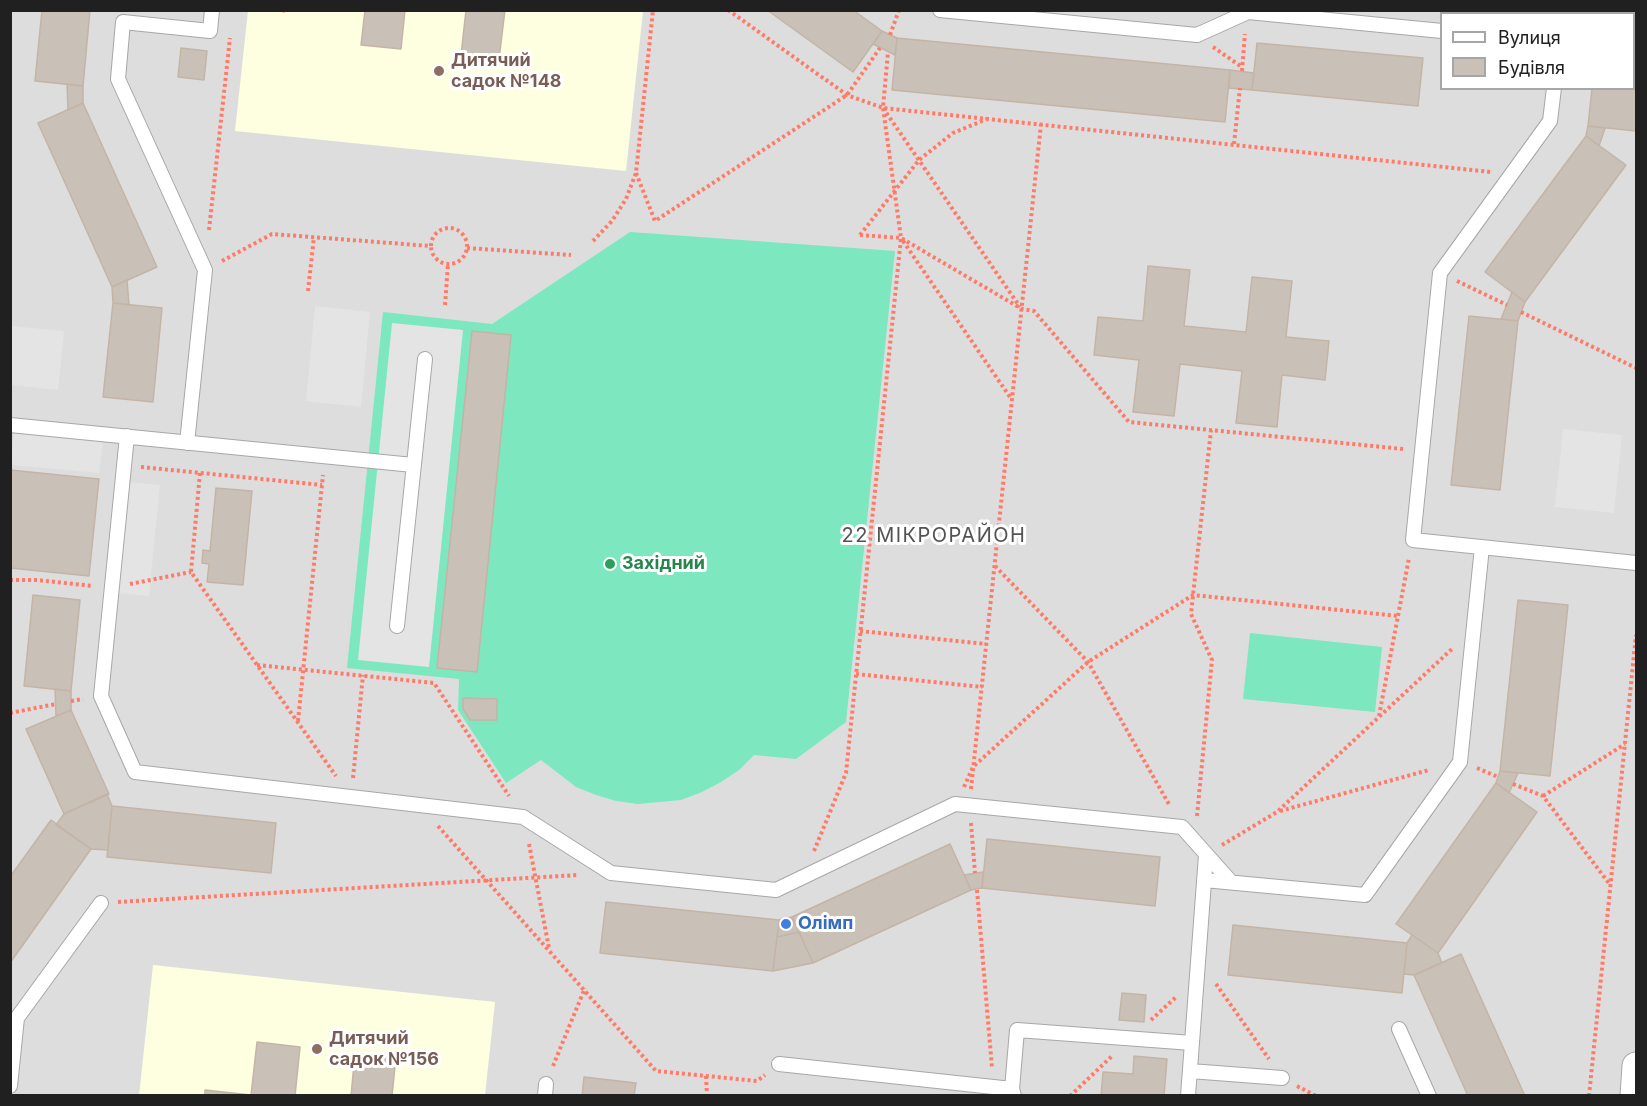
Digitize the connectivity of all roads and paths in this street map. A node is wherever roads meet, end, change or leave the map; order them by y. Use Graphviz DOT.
graph roads {
  1 [pos="212,10"];
  2 [pos="653,10"];
  3 [pos="728,10"];
  4 [pos="899,10"];
  5 [pos="940,10"];
  6 [pos="1248,12"];
  7 [pos="1440,31"];
  8 [pos="230,34"];
  9 [pos="890,35"];
  10 [pos="1197,35"];
  11 [pos="880,48"];
  12 [pos="888,52"];
  13 [pos="1240,88"];
  14 [pos="1554,90"];
  15 [pos="847,95"];
  16 [pos="883,108"];
  17 [pos="987,118"];
  18 [pos="1041,124"];
  19 [pos="1234,145"];
  20 [pos="919,160"];
  21 [pos="636,173"];
  22 [pos="1512,174"];
  23 [pos="894,192"];
  24 [pos="314,237"];
  25 [pos="901,238"];
  26 [pos="593,241"];
  27 [pos="430,246"];
  28 [pos="467,248"];
  29 [pos="571,255"];
  30 [pos="448,264"];
  31 [pos="205,270"];
  32 [pos="1440,273"];
  33 [pos="308,291"];
  34 [pos="445,305"];
  35 [pos="1507,305"];
  36 [pos="1022,309"];
  37 [pos="1521,312"];
  38 [pos="425,359"];
  39 [pos="1636,368"];
  40 [pos="1012,400"];
  41 [pos="10,425"];
  42 [pos="1211,430"];
  43 [pos="127,436"];
  44 [pos="188,442"];
  45 [pos="1422,451"];
  46 [pos="325,456"];
  47 [pos="124,465"];
  48 [pos="414,465"];
  49 [pos="200,472"];
  50 [pos="322,485"];
  51 [pos="1413,540"];
  52 [pos="1482,547"];
  53 [pos="1636,563"];
  54 [pos="995,566"];
  55 [pos="191,572"];
  56 [pos="10,579"];
  57 [pos="112,588"];
  58 [pos="1193,595"];
  59 [pos="1398,616"];
  60 [pos="397,626"];
  61 [pos="1474,628"];
  62 [pos="860,631"];
  63 [pos="1636,635"];
  64 [pos="986,644"];
  65 [pos="1088,662"];
  66 [pos="257,665"];
  67 [pos="304,669"];
  68 [pos="856,674"];
  69 [pos="363,675"];
  70 [pos="982,687"];
  71 [pos="56,704"];
  72 [pos="10,713"];
  73 [pos="1379,717"];
  74 [pos="298,723"];
  75 [pos="1625,744"];
  76 [pos="1460,762"];
  77 [pos="974,766"];
  78 [pos="1514,784"];
  79 [pos="1543,796"];
  80 [pos="351,797"];
  81 [pos="419,805"];
  82 [pos="969,806"];
  83 [pos="1277,812"];
  84 [pos="523,817"];
  85 [pos="1182,827"];
  86 [pos="1195,842"];
  87 [pos="1206,855"];
  88 [pos="611,873"];
  89 [pos="975,873"];
  90 [pos="804,877"];
  91 [pos="535,878"];
  92 [pos="1204,880"];
  93 [pos="488,881"];
  94 [pos="1231,882"];
  95 [pos="1611,886"];
  96 [pos="976,890"];
  97 [pos="101,903"];
  98 [pos="550,950"];
  99 [pos="1198,959"];
  100 [pos="585,988"];
  101 [pos="1399,1029"];
  102 [pos="1192,1043"];
  103 [pos="779,1064"];
  104 [pos="1636,1066"];
  105 [pos="1190,1071"];
  106 [pos="706,1076"];
  107 [pos="1282,1078"];
  108 [pos="756,1081"];
  109 [pos="10,1086"];
  110 [pos="993,1086"];
  111 [pos="545,1089"];
  112 [pos="1013,1092"];
  113 [pos="707,1095"];
  114 [pos="1188,1095"];
  115 [pos="1429,1095"];
  116 [pos="1589,1095"];
  117 [pos="1634,1095"];
  1 -- 31 [label="lane"];
  2 -- 21 [label="path"];
  3 -- 15 [label="path"];
  4 -- 9 [label="path"];
  5 -- 10 [label="lane"];
  6 -- 7 [label="lane"];
  6 -- 10 [label="lane"];
  6 -- 10 [label="path"];
  8 -- 31 [label="path"];
  11 -- 15 [label="path"];
  12 -- 16 [label="path"];
  13 -- 19 [label="path"];
  14 -- 22 [label="lane"];
  15 -- 16 [label="path"];
  15 -- 21 [label="path"];
  16 -- 17 [label="path"];
  16 -- 20 [label="path"];
  16 -- 23 [label="path"];
  17 -- 18 [label="path"];
  17 -- 20 [label="path"];
  18 -- 19 [label="path"];
  18 -- 36 [label="path"];
  19 -- 22 [label="path"];
  20 -- 23 [label="path"];
  20 -- 36 [label="path"];
  21 -- 26 [label="path"];
  22 -- 32 [label="lane"];
  23 -- 25 [label="path"];
  23 -- 25 [label="path"];
  24 -- 27 [label="path"];
  24 -- 31 [label="path"];
  24 -- 33 [label="path"];
  25 -- 36 [label="path"];
  25 -- 40 [label="path"];
  25 -- 62 [label="path"];
  27 -- 28 [label="path"];
  27 -- 30 [label="path"];
  28 -- 29 [label="path"];
  28 -- 30 [label="path"];
  30 -- 34 [label="path"];
  31 -- 44 [label="lane"];
  32 -- 35 [label="path"];
  32 -- 45 [label="lane"];
  36 -- 40 [label="path"];
  36 -- 42 [label="path"];
  37 -- 39 [label="path"];
  38 -- 48 [label="lane"];
  40 -- 54 [label="path"];
  41 -- 43 [label="lane"];
  42 -- 45 [label="path"];
  42 -- 58 [label="path"];
  43 -- 44 [label="lane"];
  43 -- 47 [label="lane"];
  44 -- 46 [label="lane"];
  45 -- 51 [label="lane"];
  46 -- 48 [label="lane"];
  46 -- 50 [label="path"];
  47 -- 49 [label="path"];
  47 -- 57 [label="lane"];
  48 -- 60 [label="lane"];
  49 -- 50 [label="path"];
  49 -- 55 [label="path"];
  50 -- 67 [label="path"];
  51 -- 52 [label="lane"];
  51 -- 59 [label="path"];
  52 -- 53 [label="lane"];
  52 -- 61 [label="lane"];
  54 -- 64 [label="path"];
  54 -- 65 [label="path"];
  55 -- 57 [label="path"];
  55 -- 66 [label="path"];
  56 -- 57 [label="path"];
  57 -- 80 [label="lane"];
  58 -- 59 [label="path"];
  58 -- 65 [label="path"];
  58 -- 86 [label="path"];
  59 -- 73 [label="path"];
  61 -- 73 [label="path"];
  61 -- 76 [label="lane"];
  62 -- 64 [label="path"];
  62 -- 68 [label="path"];
  63 -- 75 [label="path"];
  64 -- 70 [label="path"];
  65 -- 77 [label="path"];
  65 -- 85 [label="path"];
  66 -- 67 [label="path"];
  66 -- 74 [label="path"];
  67 -- 69 [label="path"];
  67 -- 74 [label="path"];
  68 -- 70 [label="path"];
  68 -- 90 [label="path"];
  69 -- 80 [label="path"];
  69 -- 84 [label="path"];
  70 -- 77 [label="path"];
  71 -- 72 [label="path"];
  73 -- 83 [label="path"];
  74 -- 80 [label="path"];
  75 -- 79 [label="path"];
  75 -- 95 [label="path"];
  76 -- 83 [label="path"];
  76 -- 94 [label="lane"];
  77 -- 82 [label="path"];
  78 -- 79 [label="path"];
  79 -- 95 [label="path"];
  80 -- 81 [label="lane"];
  81 -- 84 [label="lane"];
  81 -- 93 [label="path"];
  82 -- 85 [label="lane"];
  82 -- 89 [label="path"];
  82 -- 90 [label="lane"];
  83 -- 87 [label="path"];
  84 -- 88 [label="lane"];
  84 -- 91 [label="path"];
  85 -- 86 [label="lane"];
  86 -- 87 [label="lane"];
  87 -- 92 [label="lane"];
  87 -- 94 [label="lane"];
  88 -- 90 [label="lane"];
  88 -- 91 [label="path"];
  91 -- 93 [label="path"];
  91 -- 98 [label="path"];
  92 -- 94 [label="lane"];
  92 -- 99 [label="lane"];
  93 -- 97 [label="path"];
  93 -- 98 [label="path"];
  95 -- 116 [label="path"];
  96 -- 110 [label="path"];
  97 -- 109 [label="lane"];
  98 -- 100 [label="path"];
  99 -- 102 [label="lane"];
  99 -- 107 [label="path"];
  100 -- 106 [label="path"];
  100 -- 111 [label="path"];
  101 -- 115 [label="lane"];
  102 -- 105 [label="lane"];
  102 -- 112 [label="lane"];
  103 -- 110 [label="lane"];
  104 -- 117 [label="street"];
  105 -- 107 [label="lane"];
  105 -- 114 [label="lane"];
  106 -- 108 [label="path"];
  106 -- 113 [label="path"];
  110 -- 112 [label="lane"];
}
